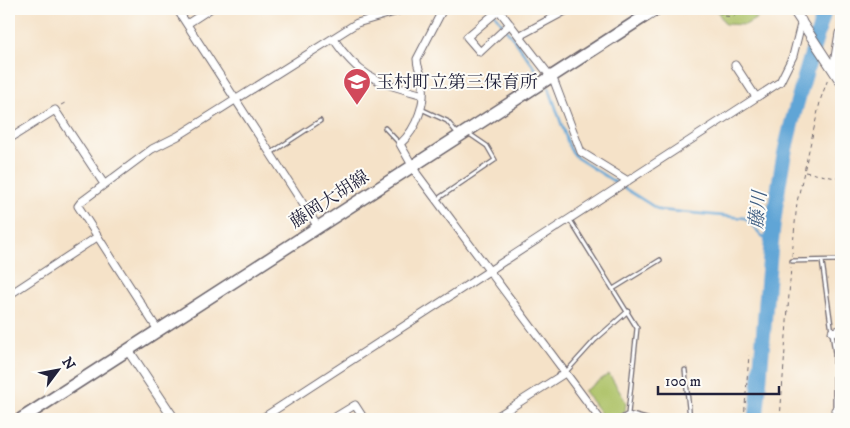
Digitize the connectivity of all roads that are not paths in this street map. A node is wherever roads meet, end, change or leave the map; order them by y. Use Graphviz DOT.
graph roads {
  1 [pos="177,9"];
  2 [pos="210,9"];
  3 [pos="406,9"];
  4 [pos="443,9"];
  5 [pos="569,9"];
  6 [pos="656,9"];
  7 [pos="793,9"];
  8 [pos="496,11"];
  9 [pos="803,23"];
  10 [pos="187,24"];
  11 [pos="507,27"];
  12 [pos="841,32"];
  13 [pos="519,36"];
  14 [pos="333,38"];
  15 [pos="735,64"];
  16 [pos="831,67"];
  17 [pos="550,76"];
  18 [pos="841,82"];
  19 [pos="423,95"];
  20 [pos="756,97"];
  21 [pos="235,100"];
  22 [pos="420,108"];
  23 [pos="320,121"];
  24 [pos="385,128"];
  25 [pos="463,133"];
  26 [pos="9,139"];
  27 [pos="400,144"];
  28 [pos="271,153"];
  29 [pos="412,166"];
  30 [pos="104,184"];
  31 [pos="624,184"];
  32 [pos="436,200"];
  33 [pos="569,220"];
  34 [pos="318,227"];
  35 [pos="97,237"];
  36 [pos="660,260"];
  37 [pos="841,260"];
  38 [pos="792,261"];
  39 [pos="822,261"];
  40 [pos="490,270"];
  41 [pos="614,289"];
  42 [pos="9,295"];
  43 [pos="628,311"];
  44 [pos="158,330"];
  45 [pos="841,330"];
  46 [pos="832,332"];
  47 [pos="128,350"];
  48 [pos="685,370"];
  49 [pos="565,373"];
  50 [pos="835,410"];
  51 [pos="628,414"];
  52 [pos="271,417"];
  53 [pos="21,419"];
  54 [pos="174,419"];
  55 [pos="261,419"];
  56 [pos="332,419"];
  57 [pos="364,419"];
  58 [pos="493,419"];
  59 [pos="600,419"];
  60 [pos="620,419"];
  61 [pos="647,419"];
  62 [pos="690,419"];
  63 [pos="830,419"];
  64 [pos="840,419"];
  1 -- 10 [label="street"];
  2 -- 10 [label="street"];
  3 -- 14 [label="street"];
  4 -- 19 [label="street"];
  5 -- 13 [label="street"];
  6 -- 17 [label="main road, 藤岡大胡線"];
  7 -- 9 [label="street"];
  8 -- 11 [label="street"];
  8 -- 11 [label="street"];
  9 -- 16 [label="street"];
  9 -- 20 [label="street"];
  10 -- 21 [label="street"];
  11 -- 13 [label="street"];
  12 -- 16 [label="street"];
  13 -- 17 [label="street"];
  14 -- 19 [label="street"];
  14 -- 21 [label="street"];
  15 -- 20 [label="street"];
  16 -- 18 [label="street"];
  17 -- 25 [label="main road, 藤岡大胡線"];
  17 -- 31 [label="street"];
  19 -- 22 [label="street"];
  20 -- 31 [label="street"];
  21 -- 28 [label="street"];
  21 -- 30 [label="street"];
  22 -- 25 [label="lane"];
  22 -- 27 [label="street"];
  23 -- 28 [label="lane"];
  24 -- 27 [label="lane"];
  25 -- 29 [label="main road, 藤岡大胡線"];
  25 -- 32 [label="lane"];
  26 -- 30 [label="street"];
  27 -- 29 [label="street"];
  28 -- 34 [label="street"];
  29 -- 32 [label="street"];
  29 -- 34 [label="main road, 藤岡大胡線"];
  30 -- 35 [label="street"];
  31 -- 33 [label="street"];
  32 -- 40 [label="street"];
  33 -- 40 [label="street"];
  33 -- 41 [label="lane"];
  34 -- 44 [label="main road, 藤岡大胡線"];
  35 -- 42 [label="street"];
  35 -- 44 [label="street"];
  36 -- 41 [label="lane"];
  37 -- 39 [label="lane"];
  38 -- 39 [label="lane"];
  39 -- 46 [label="lane"];
  40 -- 49 [label="street"];
  40 -- 52 [label="street"];
  41 -- 43 [label="lane"];
  43 -- 49 [label="lane"];
  43 -- 51 [label="lane"];
  44 -- 47 [label="main road, 藤岡大胡線"];
  45 -- 46 [label="street"];
  46 -- 50 [label="lane"];
  47 -- 53 [label="main road, 藤岡大胡線"];
  47 -- 54 [label="street"];
  48 -- 62 [label="lane"];
  49 -- 58 [label="street"];
  49 -- 59 [label="street"];
  50 -- 63 [label="street"];
  50 -- 64 [label="street"];
  51 -- 60 [label="lane"];
  51 -- 61 [label="lane"];
  52 -- 55 [label="street"];
  56 -- 57 [label="street"];
}
